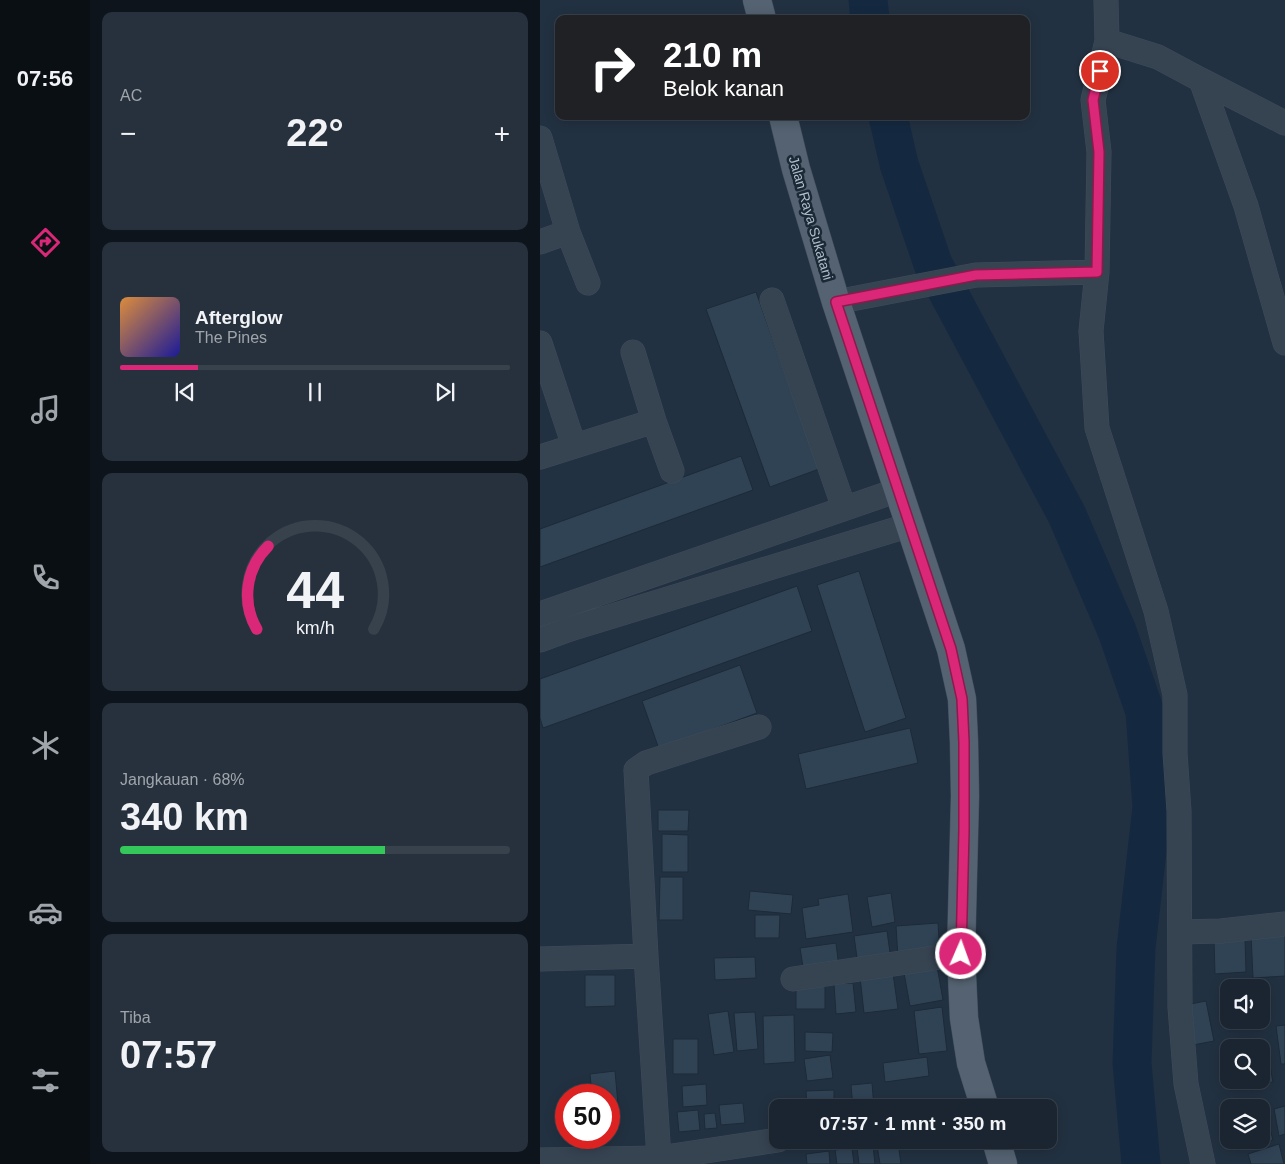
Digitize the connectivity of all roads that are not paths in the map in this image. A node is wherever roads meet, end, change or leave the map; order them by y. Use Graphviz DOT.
graph roads {
  1 [pos="758,0"];
  2 [pos="1106,0"];
  3 [pos="761,15"];
  4 [pos="1108,41"];
  5 [pos="1201,80"];
  6 [pos="785,120"];
  7 [pos="1285,123"];
  8 [pos="540,138"];
  9 [pos="568,232"];
  10 [pos="540,242"];
  11 [pos="1097,272"];
  12 [pos="588,284"];
  13 [pos="772,300"];
  14 [pos="836,302"];
  15 [pos="540,343"];
  16 [pos="1285,343"];
  17 [pos="633,352"];
  18 [pos="654,422"];
  19 [pos="574,446"];
  20 [pos="540,457"];
  21 [pos="672,471"];
  22 [pos="898,490"];
  23 [pos="844,508"];
  24 [pos="910,525"];
  25 [pos="540,614"];
  26 [pos="540,640"];
  27 [pos="759,727"];
  28 [pos="1285,924"];
  29 [pos="1180,932"];
  30 [pos="961,954"];
  31 [pos="646,956"];
  32 [pos="540,959"];
  33 [pos="794,979"];
  34 [pos="982,1099"];
  35 [pos="769,1141"];
  36 [pos="999,1149"];
  37 [pos="659,1158"];
  38 [pos="540,1160"];
  39 [pos="1003,1164"];
  40 [pos="1203,1164"];
  1 -- 3 [label="main road"];
  2 -- 4 [label="street"];
  4 -- 5 [label="street"];
  4 -- 11 [label="street"];
  5 -- 7 [label="street"];
  5 -- 16 [label="street"];
  6 -- 14 [label="main road, Jalan Raya Sukatani"];
  8 -- 9 [label="street"];
  9 -- 10 [label="street"];
  9 -- 12 [label="street"];
  11 -- 14 [label="street"];
  11 -- 29 [label="street"];
  13 -- 23 [label="street"];
  14 -- 22 [label="main road, Jalan Raya Sukatani"];
  15 -- 19 [label="street"];
  17 -- 18 [label="street"];
  18 -- 19 [label="street"];
  18 -- 21 [label="street"];
  19 -- 20 [label="street"];
  22 -- 23 [label="street"];
  22 -- 24 [label="main road, Jalan Raya Sukatani"];
  23 -- 25 [label="street"];
  24 -- 26 [label="street"];
  24 -- 30 [label="main road, Jalan Raya Sukatani"];
  27 -- 31 [label="street"];
  28 -- 29 [label="street"];
  29 -- 40 [label="street"];
  30 -- 33 [label="street"];
  30 -- 34 [label="main road, Jalan Raya Sukatani"];
  31 -- 32 [label="street"];
  31 -- 37 [label="street"];
  35 -- 37 [label="street"];
  36 -- 39 [label="main road"];
  37 -- 38 [label="street"];
}
